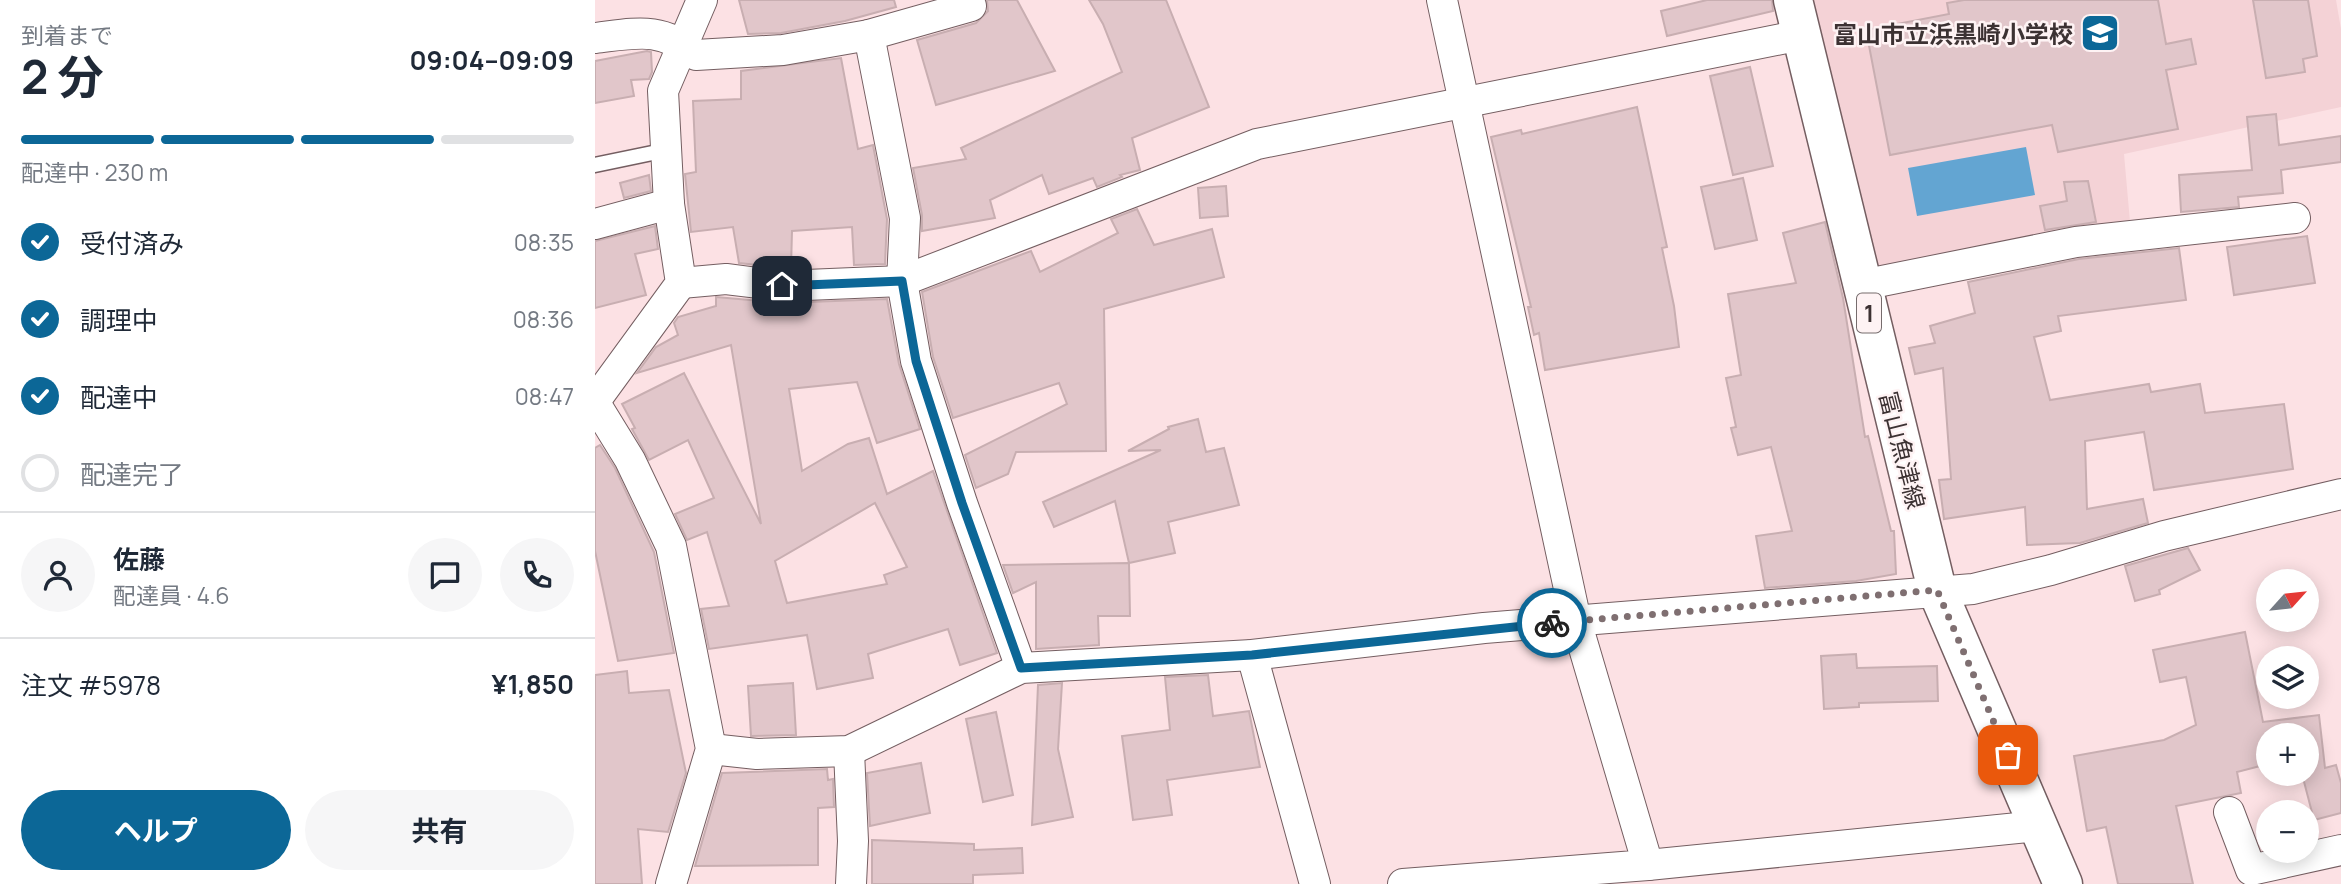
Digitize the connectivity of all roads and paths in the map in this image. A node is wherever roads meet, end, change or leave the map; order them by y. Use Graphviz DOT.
graph roads {
  1 [pos="702,0"];
  2 [pos="1442,0"];
  3 [pos="971,6"];
  4 [pos="1797,18"];
  5 [pos="869,35"];
  6 [pos="595,38"];
  7 [pos="681,43"];
  8 [pos="1463,105"];
  9 [pos="667,150"];
  10 [pos="595,165"];
  11 [pos="670,204"];
  12 [pos="2295,218"];
  13 [pos="595,224"];
  14 [pos="902,281"];
  15 [pos="681,283"];
  16 [pos="1863,285"];
  17 [pos="595,402"];
  18 [pos="2341,494"];
  19 [pos="1937,590"];
  20 [pos="1576,621"];
  21 [pos="1252,655"];
  22 [pos="1021,668"];
  23 [pos="711,748"];
  24 [pos="849,751"];
  25 [pos="2229,812"];
  26 [pos="2038,826"];
  27 [pos="2341,850"];
  28 [pos="1649,865"];
  29 [pos="2247,877"];
  30 [pos="671,884"];
  31 [pos="851,884"];
  32 [pos="1315,884"];
  33 [pos="1403,884"];
  34 [pos="2063,884"];
  1 -- 7 [label="street"];
  2 -- 8 [label="street"];
  3 -- 5 [label="street"];
  4 -- 8 [label="street"];
  4 -- 16 [label="main road, 富山魚津線 / 1"];
  5 -- 7 [label="street"];
  5 -- 14 [label="street"];
  6 -- 7 [label="street"];
  7 -- 9 [label="street"];
  8 -- 14 [label="street"];
  8 -- 20 [label="street"];
  9 -- 10 [label="lane"];
  9 -- 11 [label="street"];
  11 -- 13 [label="street"];
  11 -- 15 [label="street"];
  12 -- 16 [label="street"];
  14 -- 15 [label="street"];
  14 -- 22 [label="street"];
  15 -- 17 [label="street"];
  16 -- 19 [label="main road, 富山魚津線 / 1"];
  17 -- 23 [label="street"];
  18 -- 19 [label="street"];
  19 -- 20 [label="street"];
  19 -- 26 [label="main road, 富山魚津線 / 1"];
  20 -- 21 [label="street"];
  20 -- 28 [label="street"];
  21 -- 22 [label="street"];
  21 -- 32 [label="street"];
  22 -- 24 [label="street"];
  23 -- 24 [label="street"];
  23 -- 30 [label="street"];
  24 -- 31 [label="street"];
  25 -- 29 [label="street"];
  26 -- 28 [label="street"];
  26 -- 34 [label="main road, 富山魚津線 / 1"];
  27 -- 29 [label="street"];
  28 -- 33 [label="street"];
}
